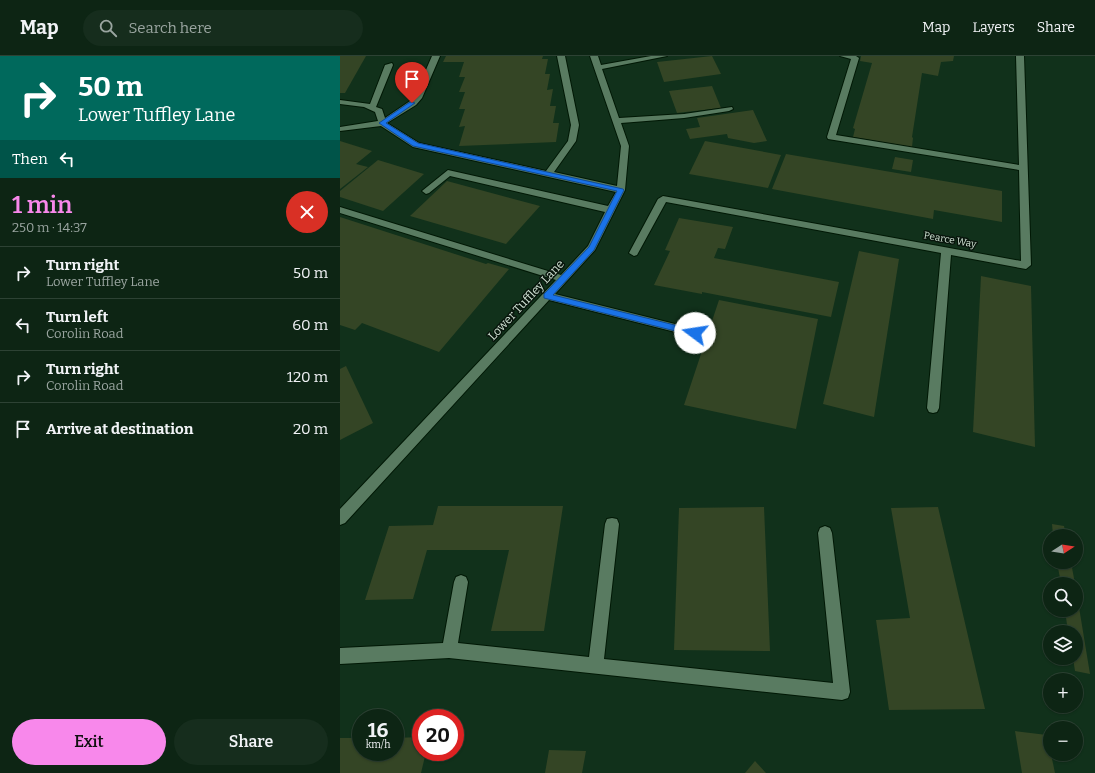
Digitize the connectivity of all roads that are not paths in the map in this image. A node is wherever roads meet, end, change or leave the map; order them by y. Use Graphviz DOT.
graph roads {
  1 [pos="436,56"];
  2 [pos="561,56"];
  3 [pos="594,56"];
  4 [pos="663,56"];
  5 [pos="844,56"];
  6 [pos="1020,56"];
  7 [pos="389,65"];
  8 [pos="598,68"];
  9 [pos="340,102"];
  10 [pos="372,108"];
  11 [pos="729,109"];
  12 [pos="616,121"];
  13 [pos="382,123"];
  14 [pos="343,128"];
  15 [pos="1024,168"];
  16 [pos="548,174"];
  17 [pos="621,190"];
  18 [pos="426,191"];
  19 [pos="340,210"];
  20 [pos="611,210"];
  21 [pos="946,250"];
  22 [pos="634,253"];
  23 [pos="563,279"];
  24 [pos="547,296"];
  25 [pos="695,333"];
  26 [pos="933,408"];
  27 [pos="341,517"];
  28 [pos="612,524"];
  29 [pos="825,533"];
  30 [pos="461,582"];
  31 [pos="449,650"];
  32 [pos="340,656"];
  33 [pos="596,665"];
  1 -- 13 [label="street"];
  2 -- 16 [label="street"];
  3 -- 8 [label="street, Lower Tuffley Lane"];
  4 -- 8 [label="street"];
  5 -- 15 [label="street"];
  6 -- 15 [label="street, Pearce Way"];
  7 -- 10 [label="street"];
  8 -- 12 [label="street, Lower Tuffley Lane"];
  9 -- 10 [label="street"];
  10 -- 13 [label="street"];
  11 -- 12 [label="street"];
  12 -- 17 [label="street, Lower Tuffley Lane"];
  13 -- 14 [label="street"];
  13 -- 16 [label="street"];
  15 -- 21 [label="street, Pearce Way"];
  16 -- 17 [label="street"];
  17 -- 20 [label="street, Lower Tuffley Lane"];
  18 -- 20 [label="street"];
  19 -- 23 [label="street"];
  20 -- 23 [label="street, Lower Tuffley Lane"];
  21 -- 22 [label="street, Pearce Way"];
  21 -- 26 [label="street"];
  23 -- 24 [label="street, Lower Tuffley Lane"];
  24 -- 25 [label="street"];
  24 -- 27 [label="street, Lower Tuffley Lane"];
  28 -- 33 [label="street"];
  29 -- 33 [label="street"];
  30 -- 31 [label="street"];
  31 -- 32 [label="street"];
  31 -- 33 [label="street"];
}
